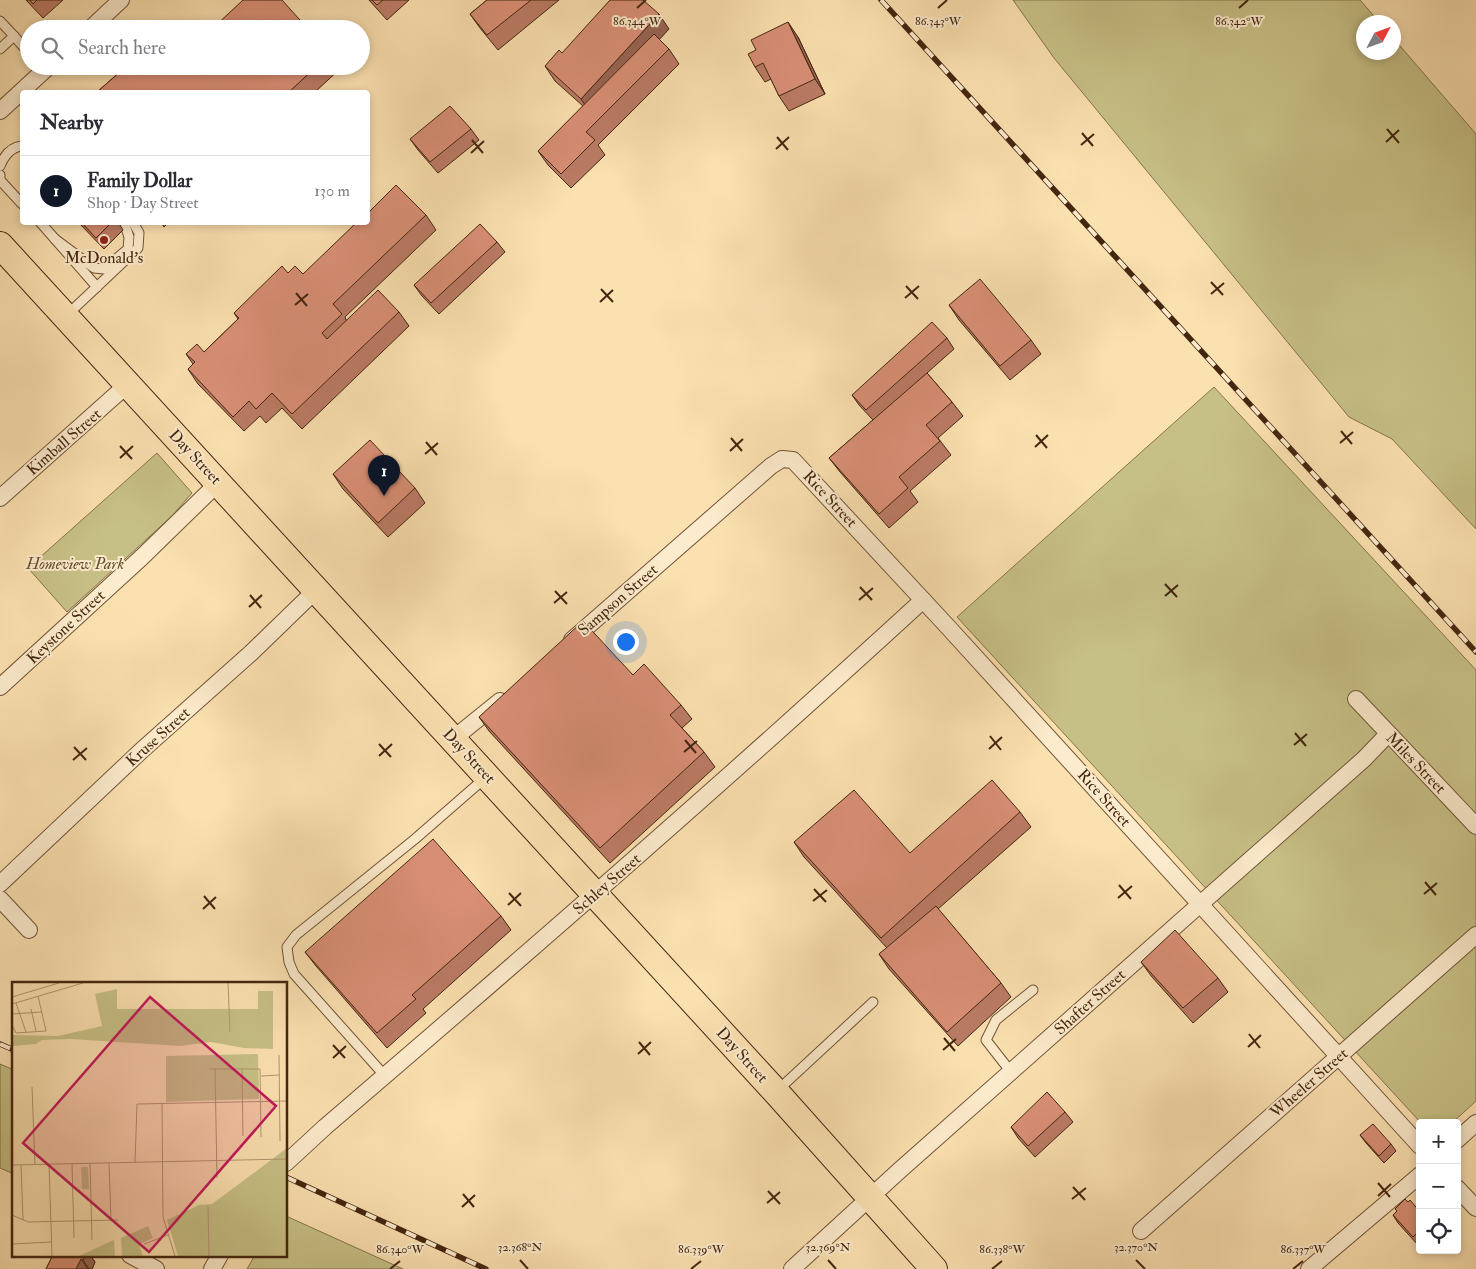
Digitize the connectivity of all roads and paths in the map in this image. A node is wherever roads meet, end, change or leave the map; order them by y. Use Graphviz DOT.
graph roads {
  1 [pos="115,2"];
  2 [pos="98,20"];
  3 [pos="0,21"];
  4 [pos="14,36"];
  5 [pos="20,42"];
  6 [pos="0,49"];
  7 [pos="38,75"];
  8 [pos="22,90"];
  9 [pos="20,92"];
  10 [pos="0,111"];
  11 [pos="20,146"];
  12 [pos="2,154"];
  13 [pos="0,166"];
  14 [pos="0,176"];
  15 [pos="0,180"];
  16 [pos="20,202"];
  17 [pos="43,225"];
  18 [pos="125,225"];
  19 [pos="135,225"];
  20 [pos="55,239"];
  21 [pos="3,254"];
  22 [pos="96,287"];
  23 [pos="65,316"];
  24 [pos="128,384"];
  25 [pos="782,459"];
  26 [pos="218,483"];
  27 [pos="0,498"];
  28 [pos="316,590"];
  29 [pos="923,600"];
  30 [pos="560,650"];
  31 [pos="0,687"];
  32 [pos="509,693"];
  33 [pos="1356,699"];
  34 [pos="1388,734"];
  35 [pos="453,739"];
  36 [pos="487,776"];
  37 [pos="1476,826"];
  38 [pos="0,884"];
  39 [pos="596,895"];
  40 [pos="0,899"];
  41 [pos="1200,904"];
  42 [pos="29,930"];
  43 [pos="1476,935"];
  44 [pos="1032,990"];
  45 [pos="873,1002"];
  46 [pos="1339,1057"];
  47 [pos="1011,1072"];
  48 [pos="384,1076"];
  49 [pos="776,1092"];
  50 [pos="1476,1123"];
  51 [pos="1461,1136"];
  52 [pos="1416,1142"];
  53 [pos="288,1161"];
  54 [pos="1416,1178"];
  55 [pos="1461,1192"];
  56 [pos="872,1198"];
  57 [pos="1476,1208"];
  58 [pos="1141,1230"];
  59 [pos="132,1256"];
  60 [pos="219,1256"];
  61 [pos="156,1269"];
  62 [pos="212,1269"];
  63 [pos="792,1269"];
  64 [pos="934,1269"];
  65 [pos="1309,1269"];
  1 -- 2 [label="street"];
  3 -- 4 [label="lane"];
  4 -- 5 [label="lane"];
  4 -- 6 [label="lane"];
  7 -- 8 [label="street"];
  9 -- 10 [label="street"];
  11 -- 12 [label="lane"];
  12 -- 13 [label="lane"];
  14 -- 15 [label="lane"];
  15 -- 16 [label="lane"];
  17 -- 20 [label="lane"];
  18 -- 20 [label="lane"];
  19 -- 22 [label="lane"];
  20 -- 22 [label="lane"];
  21 -- 23 [label="main road, Day Street"];
  22 -- 23 [label="lane"];
  23 -- 24 [label="main road, Day Street"];
  24 -- 26 [label="main road, Day Street"];
  24 -- 27 [label="street, Kimball Street"];
  25 -- 29 [label="street, Rice Street"];
  25 -- 30 [label="street, Sampson Street"];
  26 -- 28 [label="main road, Day Street"];
  26 -- 31 [label="street, Keystone Street"];
  28 -- 35 [label="main road, Day Street"];
  28 -- 38 [label="street, Kruse Street"];
  29 -- 39 [label="street, Schley Street"];
  29 -- 41 [label="street, Rice Street"];
  32 -- 35 [label="street"];
  33 -- 34 [label="street, Miles Street"];
  34 -- 37 [label="street, Miles Street"];
  34 -- 41 [label="street, Shafter Street"];
  35 -- 36 [label="main road, Day Street"];
  36 -- 39 [label="main road, Day Street"];
  36 -- 48 [label="lane"];
  39 -- 48 [label="street, Schley Street"];
  39 -- 49 [label="main road, Day Street"];
  40 -- 42 [label="street"];
  41 -- 46 [label="street, Rice Street"];
  41 -- 47 [label="street, Shafter Street"];
  43 -- 46 [label="street, Wheeler Street"];
  44 -- 47 [label="lane"];
  45 -- 49 [label="lane"];
  46 -- 52 [label="street, Rice Street"];
  46 -- 58 [label="street, Wheeler Street"];
  47 -- 56 [label="street, Shafter Street"];
  48 -- 53 [label="street, Schley Street"];
  49 -- 56 [label="main road, Day Street"];
  50 -- 51 [label="street"];
  54 -- 65 [label="street"];
  55 -- 57 [label="street"];
  56 -- 63 [label="street, Shafter Street"];
  56 -- 64 [label="main road, Day Street"];
  59 -- 61 [label="street"];
  60 -- 62 [label="street"];
}
